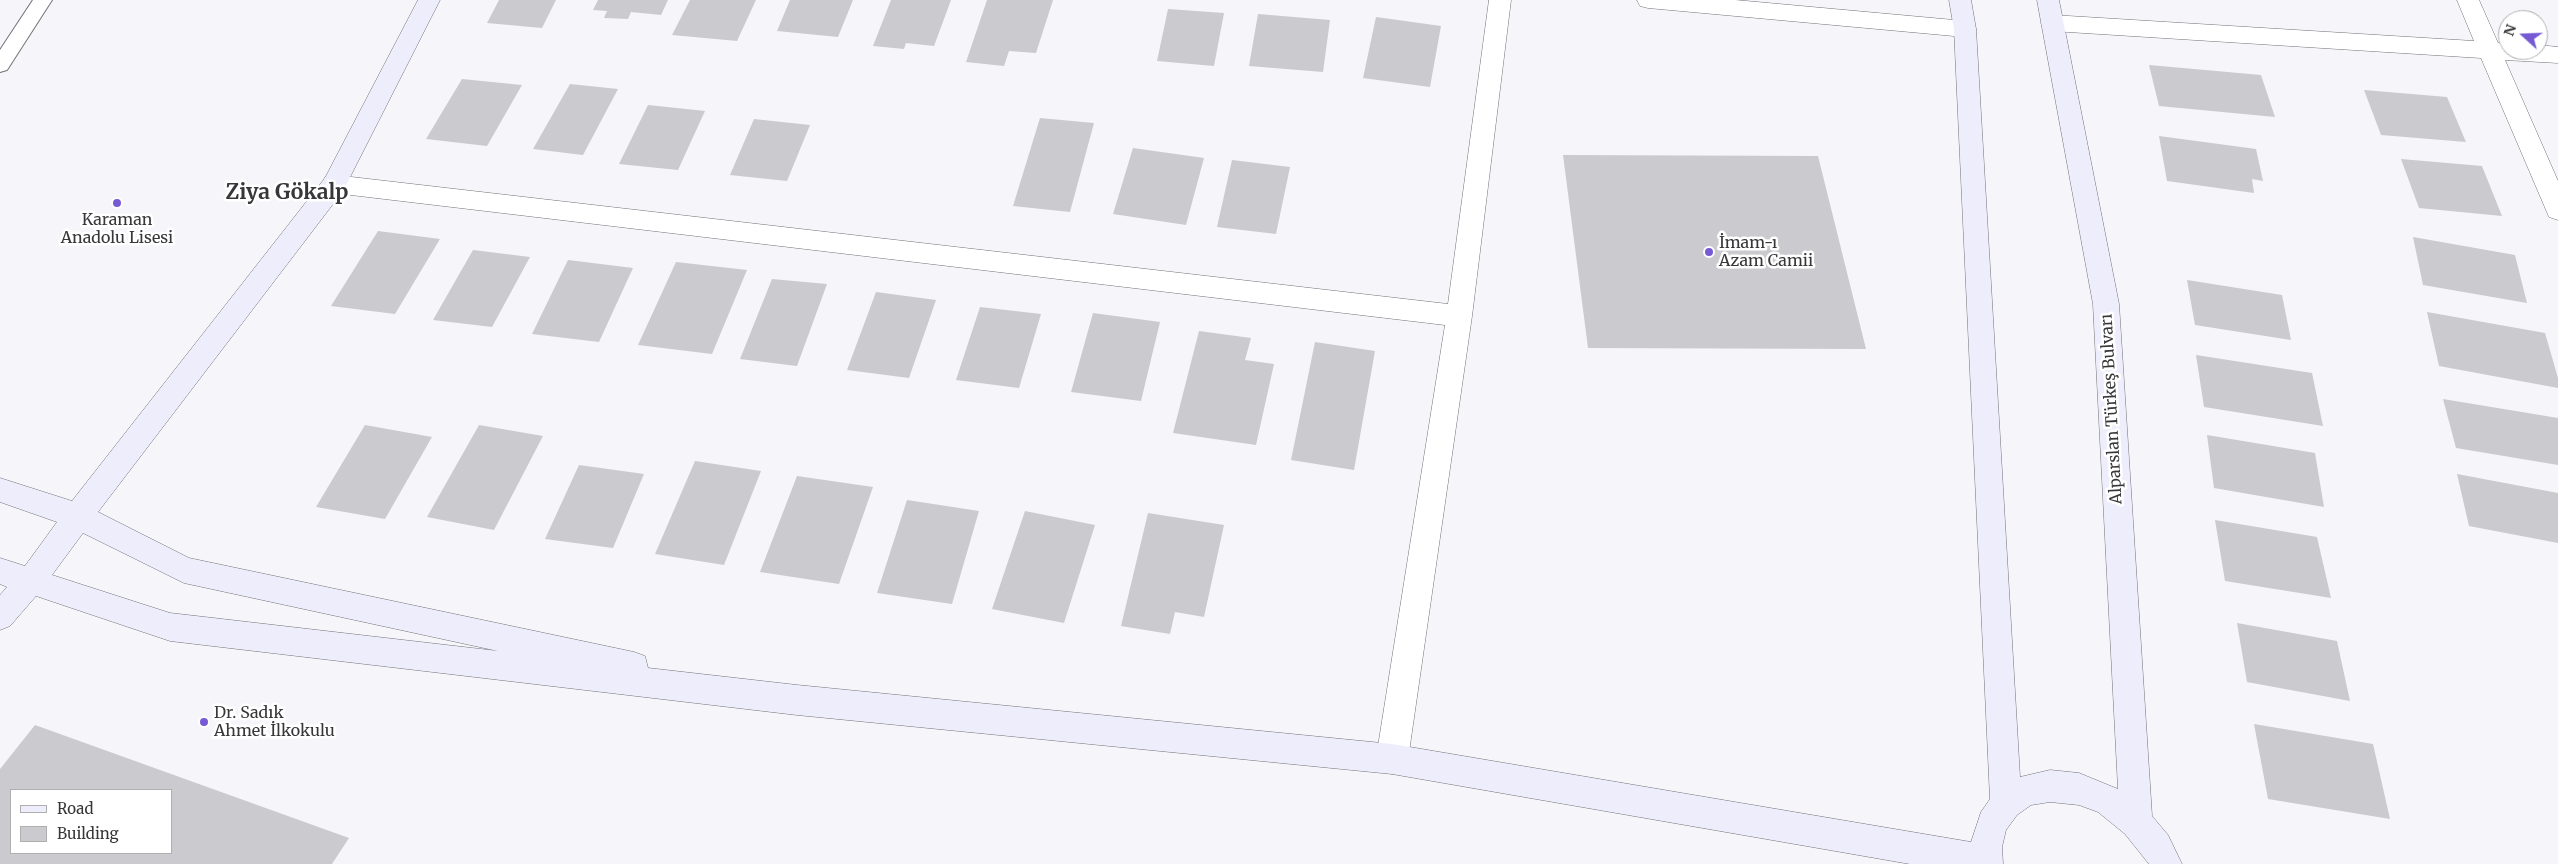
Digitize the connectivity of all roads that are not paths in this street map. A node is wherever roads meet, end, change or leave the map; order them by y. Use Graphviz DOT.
graph roads {
  1 [pos="43,0"];
  2 [pos="429,0"];
  3 [pos="1500,0"];
  4 [pos="1648,0"];
  5 [pos="1960,0"];
  6 [pos="2468,0"];
  7 [pos="2050,12"];
  8 [pos="1965,30"];
  9 [pos="2490,50"];
  10 [pos="2558,55"];
  11 [pos="0,65"];
  12 [pos="334,184"];
  13 [pos="2558,210"];
  14 [pos="1459,316"];
  15 [pos="0,490"];
  16 [pos="78,516"];
  17 [pos="0,571"];
  18 [pos="31,582"];
  19 [pos="0,616"];
  20 [pos="797,700"];
  21 [pos="1392,759"];
  22 [pos="2006,804"];
  23 [pos="2136,823"];
  24 [pos="1987,862"];
  25 [pos="2166,864"];
  1 -- 11 [label="lane"];
  2 -- 12 [label="street"];
  3 -- 14 [label="street"];
  4 -- 8 [label="street"];
  5 -- 8 [label="street"];
  6 -- 9 [label="street"];
  7 -- 9 [label="street"];
  7 -- 23 [label="street, Alparslan Türkeş Bulvarı"];
  8 -- 22 [label="street"];
  9 -- 10 [label="street"];
  9 -- 13 [label="street"];
  12 -- 14 [label="street"];
  12 -- 16 [label="street"];
  14 -- 21 [label="street"];
  15 -- 16 [label="street"];
  16 -- 18 [label="street"];
  16 -- 20 [label="street"];
  17 -- 18 [label="street"];
  18 -- 19 [label="street"];
  18 -- 20 [label="street"];
  20 -- 21 [label="street"];
  21 -- 24 [label="street"];
  22 -- 23 [label="street"];
  22 -- 24 [label="street"];
  23 -- 25 [label="street"];
}
